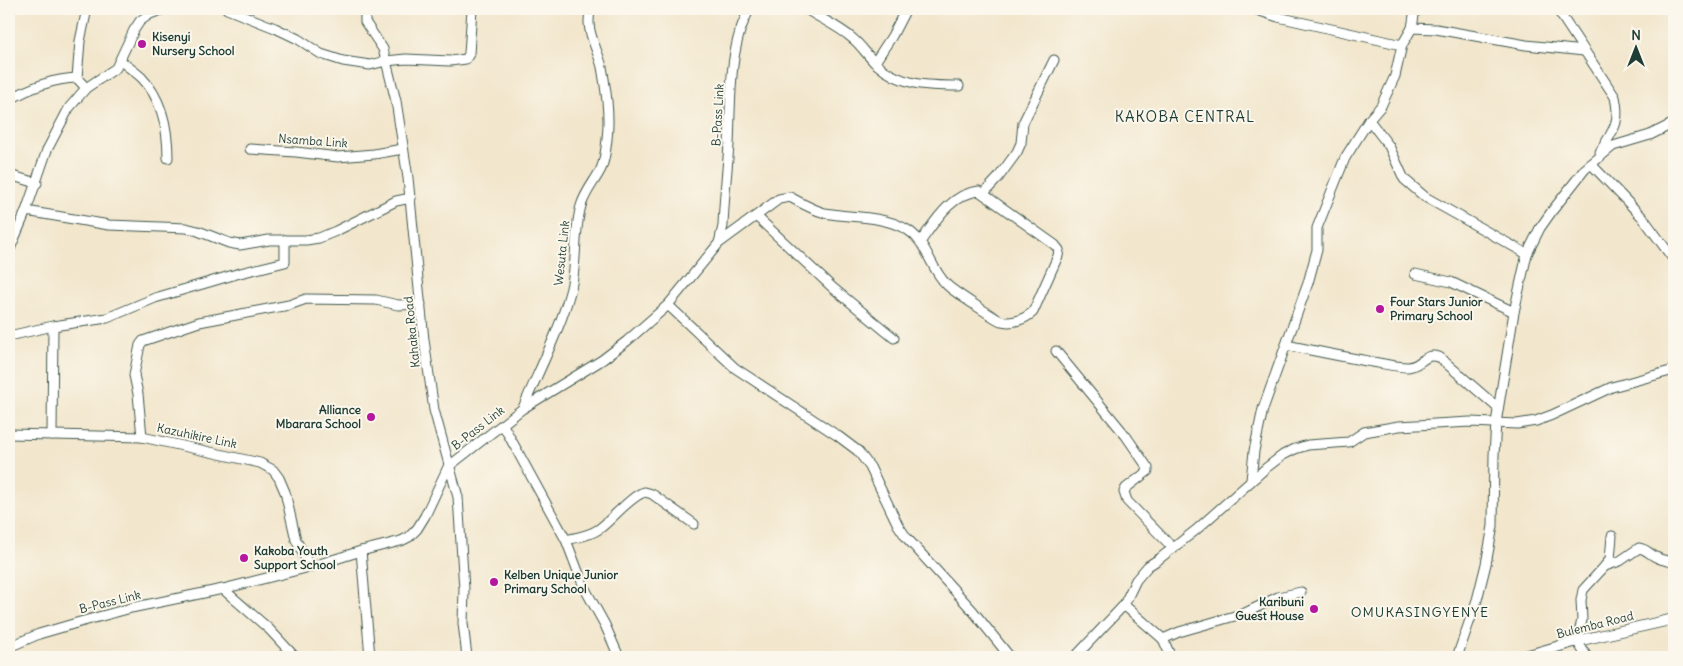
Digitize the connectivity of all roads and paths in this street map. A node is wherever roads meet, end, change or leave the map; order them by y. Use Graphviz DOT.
graph roads {
  1 [pos="87,9"];
  2 [pos="164,9"];
  3 [pos="226,9"];
  4 [pos="365,9"];
  5 [pos="472,9"];
  6 [pos="591,9"];
  7 [pos="750,9"];
  8 [pos="806,9"];
  9 [pos="906,9"];
  10 [pos="1254,9"];
  11 [pos="1415,9"];
  12 [pos="1557,9"];
  13 [pos="1412,28"];
  14 [pos="1402,45"];
  15 [pos="1584,51"];
  16 [pos="1054,60"];
  17 [pos="121,61"];
  18 [pos="386,61"];
  19 [pos="875,62"];
  20 [pos="77,78"];
  21 [pos="959,86"];
  22 [pos="86,88"];
  23 [pos="9,100"];
  24 [pos="1369,120"];
  25 [pos="1674,123"];
  26 [pos="403,149"];
  27 [pos="250,150"];
  28 [pos="168,158"];
  29 [pos="1594,161"];
  30 [pos="9,175"];
  31 [pos="37,183"];
  32 [pos="984,194"];
  33 [pos="411,198"];
  34 [pos="26,211"];
  35 [pos="756,216"];
  36 [pos="286,240"];
  37 [pos="921,241"];
  38 [pos="719,243"];
  39 [pos="9,251"];
  40 [pos="1527,254"];
  41 [pos="1674,260"];
  42 [pos="1415,274"];
  43 [pos="421,304"];
  44 [pos="668,305"];
  45 [pos="1514,312"];
  46 [pos="54,326"];
  47 [pos="9,336"];
  48 [pos="894,338"];
  49 [pos="1286,345"];
  50 [pos="1056,351"];
  51 [pos="1674,370"];
  52 [pos="1498,408"];
  53 [pos="522,409"];
  54 [pos="1496,423"];
  55 [pos="503,425"];
  56 [pos="9,434"];
  57 [pos="52,434"];
  58 [pos="142,437"];
  59 [pos="448,467"];
  60 [pos="1251,480"];
  61 [pos="694,524"];
  62 [pos="1612,536"];
  63 [pos="566,540"];
  64 [pos="1173,548"];
  65 [pos="361,551"];
  66 [pos="1674,563"];
  67 [pos="1605,566"];
  68 [pos="310,567"];
  69 [pos="223,589"];
  70 [pos="1302,592"];
  71 [pos="1124,605"];
  72 [pos="1674,619"];
  73 [pos="1163,639"];
  74 [pos="1577,641"];
  75 [pos="9,647"];
  76 [pos="296,657"];
  77 [pos="370,657"];
  78 [pos="467,657"];
  79 [pos="619,657"];
  80 [pos="1010,657"];
  81 [pos="1076,657"];
  82 [pos="1172,657"];
  83 [pos="1456,657"];
  84 [pos="1522,657"];
  85 [pos="1587,657"];
  1 -- 20 [label="street"];
  2 -- 17 [label="street"];
  3 -- 18 [label="street"];
  4 -- 18 [label="street, Kahaka Road"];
  5 -- 18 [label="street"];
  6 -- 53 [label="street, Wesuta Link"];
  7 -- 38 [label="street, B-Pass Link"];
  8 -- 19 [label="street"];
  9 -- 19 [label="street"];
  10 -- 14 [label="street"];
  11 -- 13 [label="street"];
  12 -- 15 [label="street"];
  13 -- 14 [label="street"];
  13 -- 15 [label="street"];
  14 -- 24 [label="street"];
  15 -- 29 [label="street"];
  16 -- 32 [label="street"];
  17 -- 22 [label="street"];
  17 -- 28 [label="street"];
  18 -- 26 [label="street, Kahaka Road"];
  19 -- 21 [label="street"];
  20 -- 22 [label="street"];
  20 -- 23 [label="street"];
  22 -- 31 [label="street"];
  24 -- 40 [label="street"];
  24 -- 49 [label="street"];
  25 -- 29 [label="street"];
  26 -- 27 [label="street, Nsamba Link"];
  26 -- 33 [label="street, Kahaka Road"];
  29 -- 40 [label="street"];
  29 -- 41 [label="street"];
  30 -- 31 [label="street"];
  31 -- 34 [label="street"];
  32 -- 37 [label="street"];
  32 -- 37 [label="street"];
  33 -- 36 [label="street"];
  33 -- 43 [label="street, Kahaka Road"];
  34 -- 36 [label="street"];
  34 -- 39 [label="street"];
  35 -- 37 [label="street"];
  35 -- 38 [label="street"];
  35 -- 48 [label="street"];
  36 -- 46 [label="street"];
  38 -- 44 [label="street, B-Pass Link"];
  40 -- 45 [label="street"];
  42 -- 45 [label="street"];
  43 -- 58 [label="street"];
  43 -- 59 [label="street, Kahaka Road"];
  44 -- 53 [label="street, B-Pass Link"];
  44 -- 80 [label="street"];
  45 -- 52 [label="street"];
  46 -- 47 [label="street"];
  46 -- 57 [label="street"];
  49 -- 52 [label="street"];
  49 -- 60 [label="street"];
  50 -- 64 [label="street"];
  51 -- 54 [label="street"];
  52 -- 54 [label="street"];
  53 -- 55 [label="street, B-Pass Link"];
  54 -- 60 [label="street"];
  54 -- 83 [label="street"];
  55 -- 59 [label="street, B-Pass Link"];
  55 -- 63 [label="street"];
  56 -- 57 [label="street, Kazuhikire Link"];
  57 -- 58 [label="street, Kazuhikire Link"];
  58 -- 68 [label="street, Kazuhikire Link"];
  59 -- 65 [label="street, B-Pass Link"];
  59 -- 78 [label="street, Kahaka Road"];
  60 -- 64 [label="street"];
  61 -- 63 [label="street"];
  62 -- 67 [label="street"];
  63 -- 79 [label="street"];
  64 -- 71 [label="street"];
  65 -- 68 [label="street, B-Pass Link"];
  65 -- 77 [label="street"];
  66 -- 67 [label="street"];
  67 -- 74 [label="street"];
  68 -- 69 [label="street, B-Pass Link"];
  69 -- 75 [label="street, B-Pass Link"];
  69 -- 76 [label="street"];
  70 -- 73 [label="street"];
  71 -- 73 [label="street"];
  71 -- 81 [label="street"];
  72 -- 74 [label="main road, Bulemba Road"];
  73 -- 82 [label="street"];
  74 -- 84 [label="main road, Bulemba Road"];
  74 -- 85 [label="street"];
}
